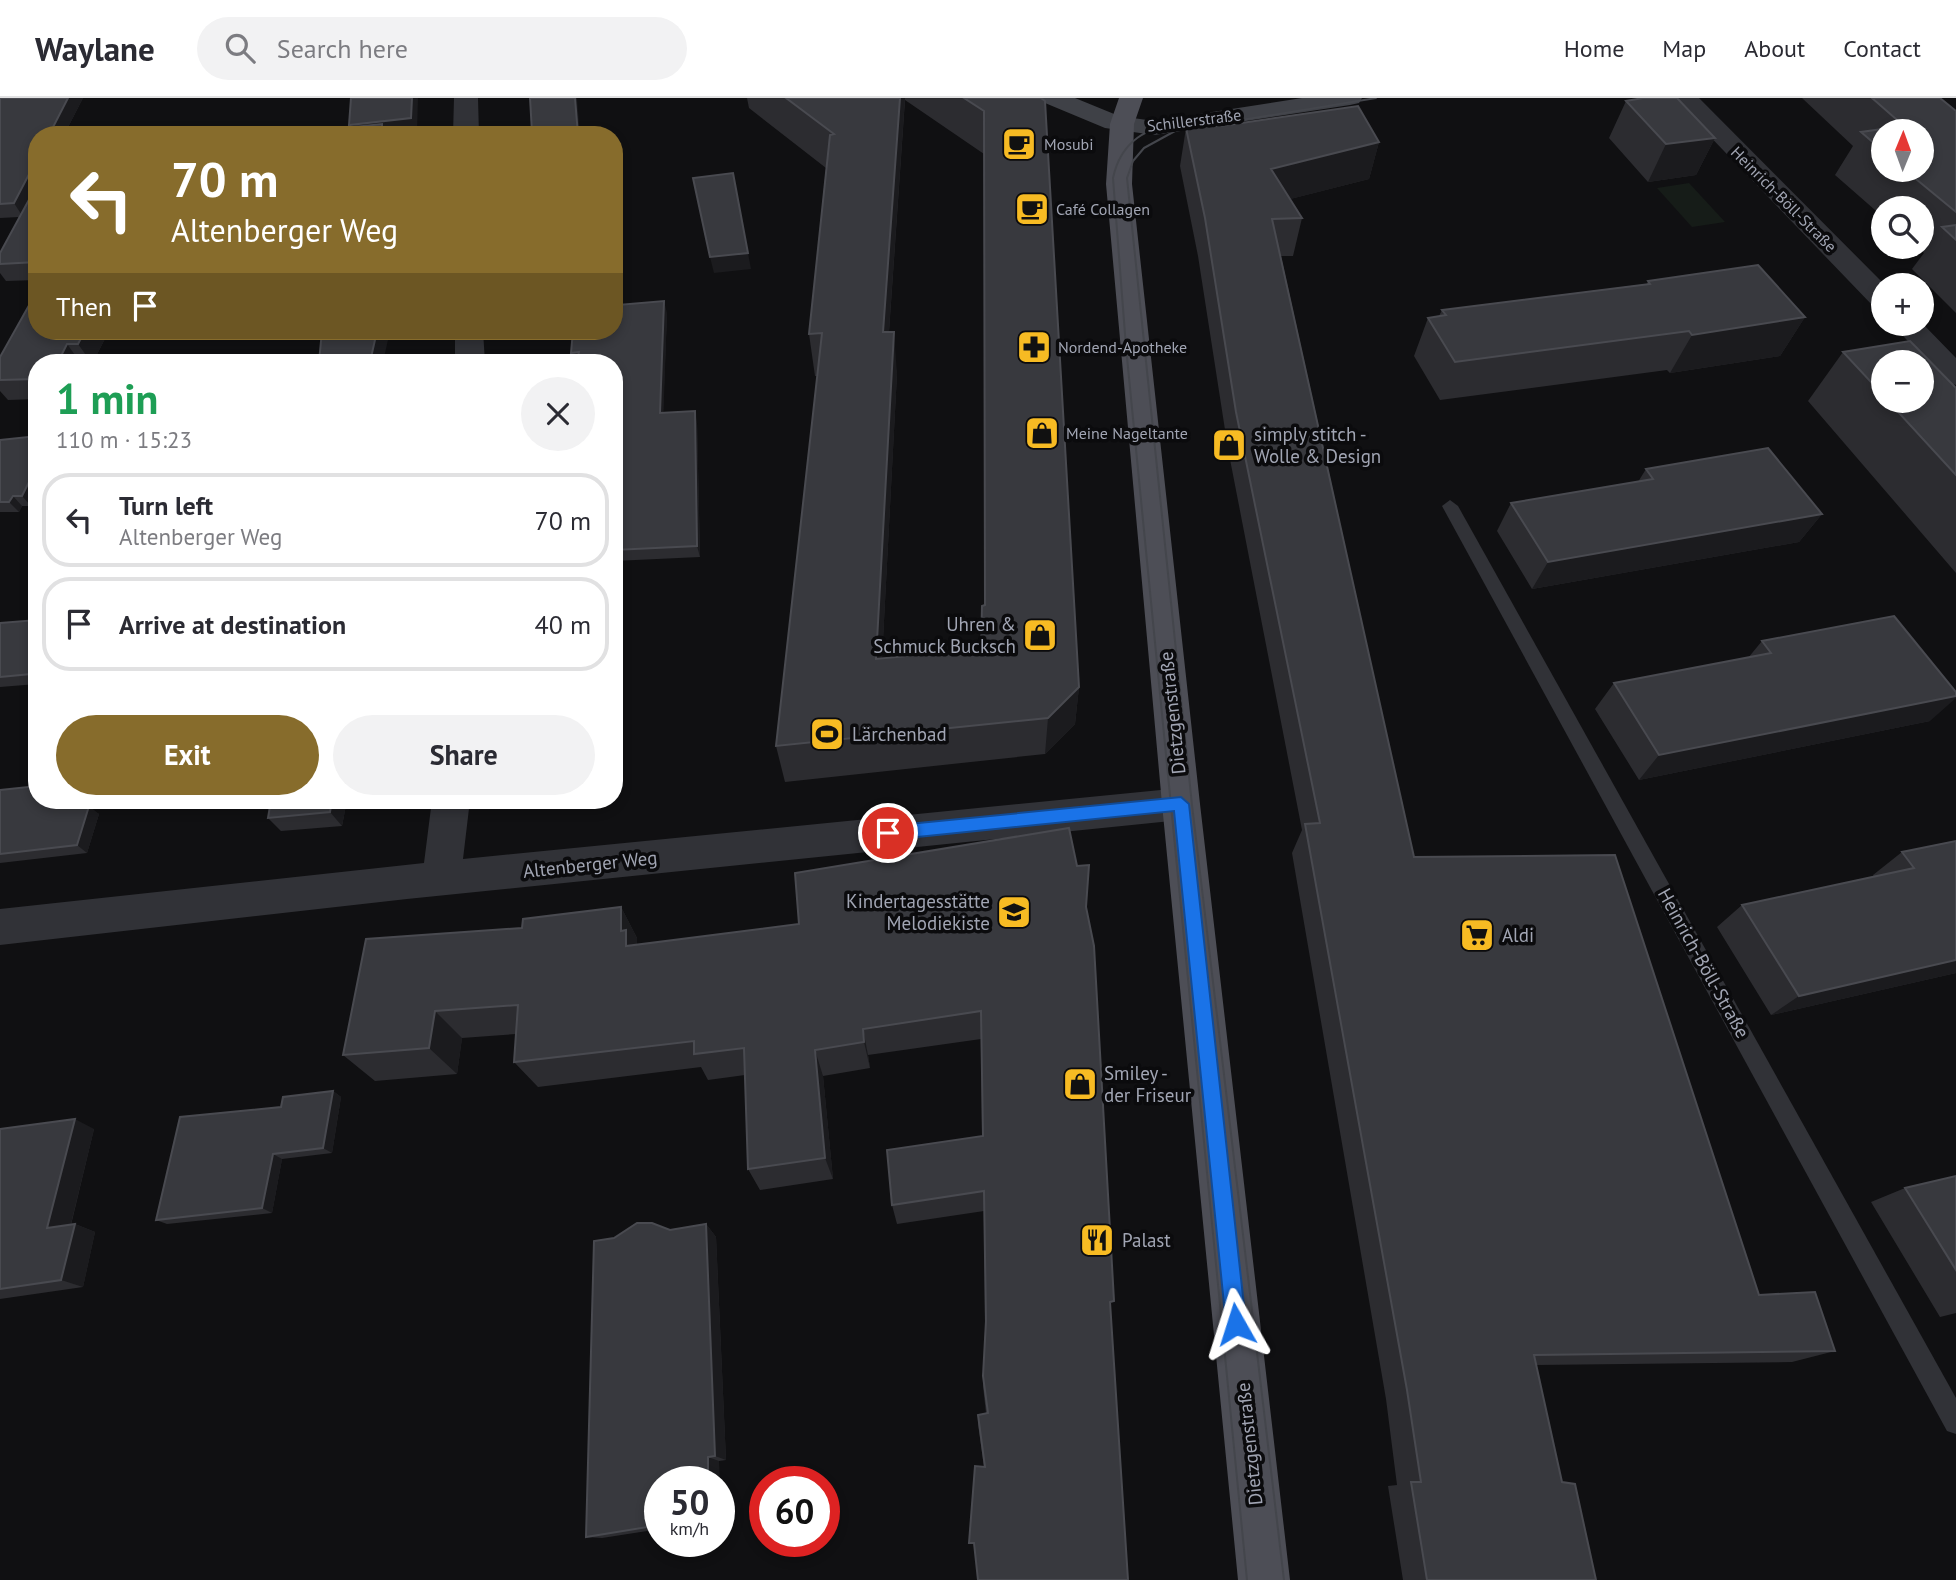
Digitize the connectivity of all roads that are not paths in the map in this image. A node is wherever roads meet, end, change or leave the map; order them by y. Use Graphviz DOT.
graph roads {
  1 [pos="466,98"];
  2 [pos="1054,98"];
  3 [pos="1350,98"];
  4 [pos="1685,98"];
  5 [pos="1126,111"];
  6 [pos="467,126"];
  7 [pos="1871,288"];
  8 [pos="1918,336"];
  9 [pos="1956,375"];
  10 [pos="1450,506"];
  11 [pos="1181,804"];
  12 [pos="450,809"];
  13 [pos="440,879"];
  14 [pos="0,927"];
  15 [pos="1956,1422"];
  16 [pos="1264,1580"];
  1 -- 6 [label="street"];
  2 -- 5 [label="street, Schillerstraße"];
  3 -- 5 [label="street, Schillerstraße"];
  4 -- 7 [label="street, Heinrich-Böll-Straße"];
  5 -- 11 [label="main road, Dietzgenstraße"];
  8 -- 9 [label="street"];
  10 -- 15 [label="lane, Heinrich-Böll-Straße"];
  11 -- 13 [label="street, Altenberger Weg"];
  11 -- 16 [label="main road, Dietzgenstraße"];
  12 -- 13 [label="street"];
  13 -- 14 [label="street, Altenberger Weg"];
}
